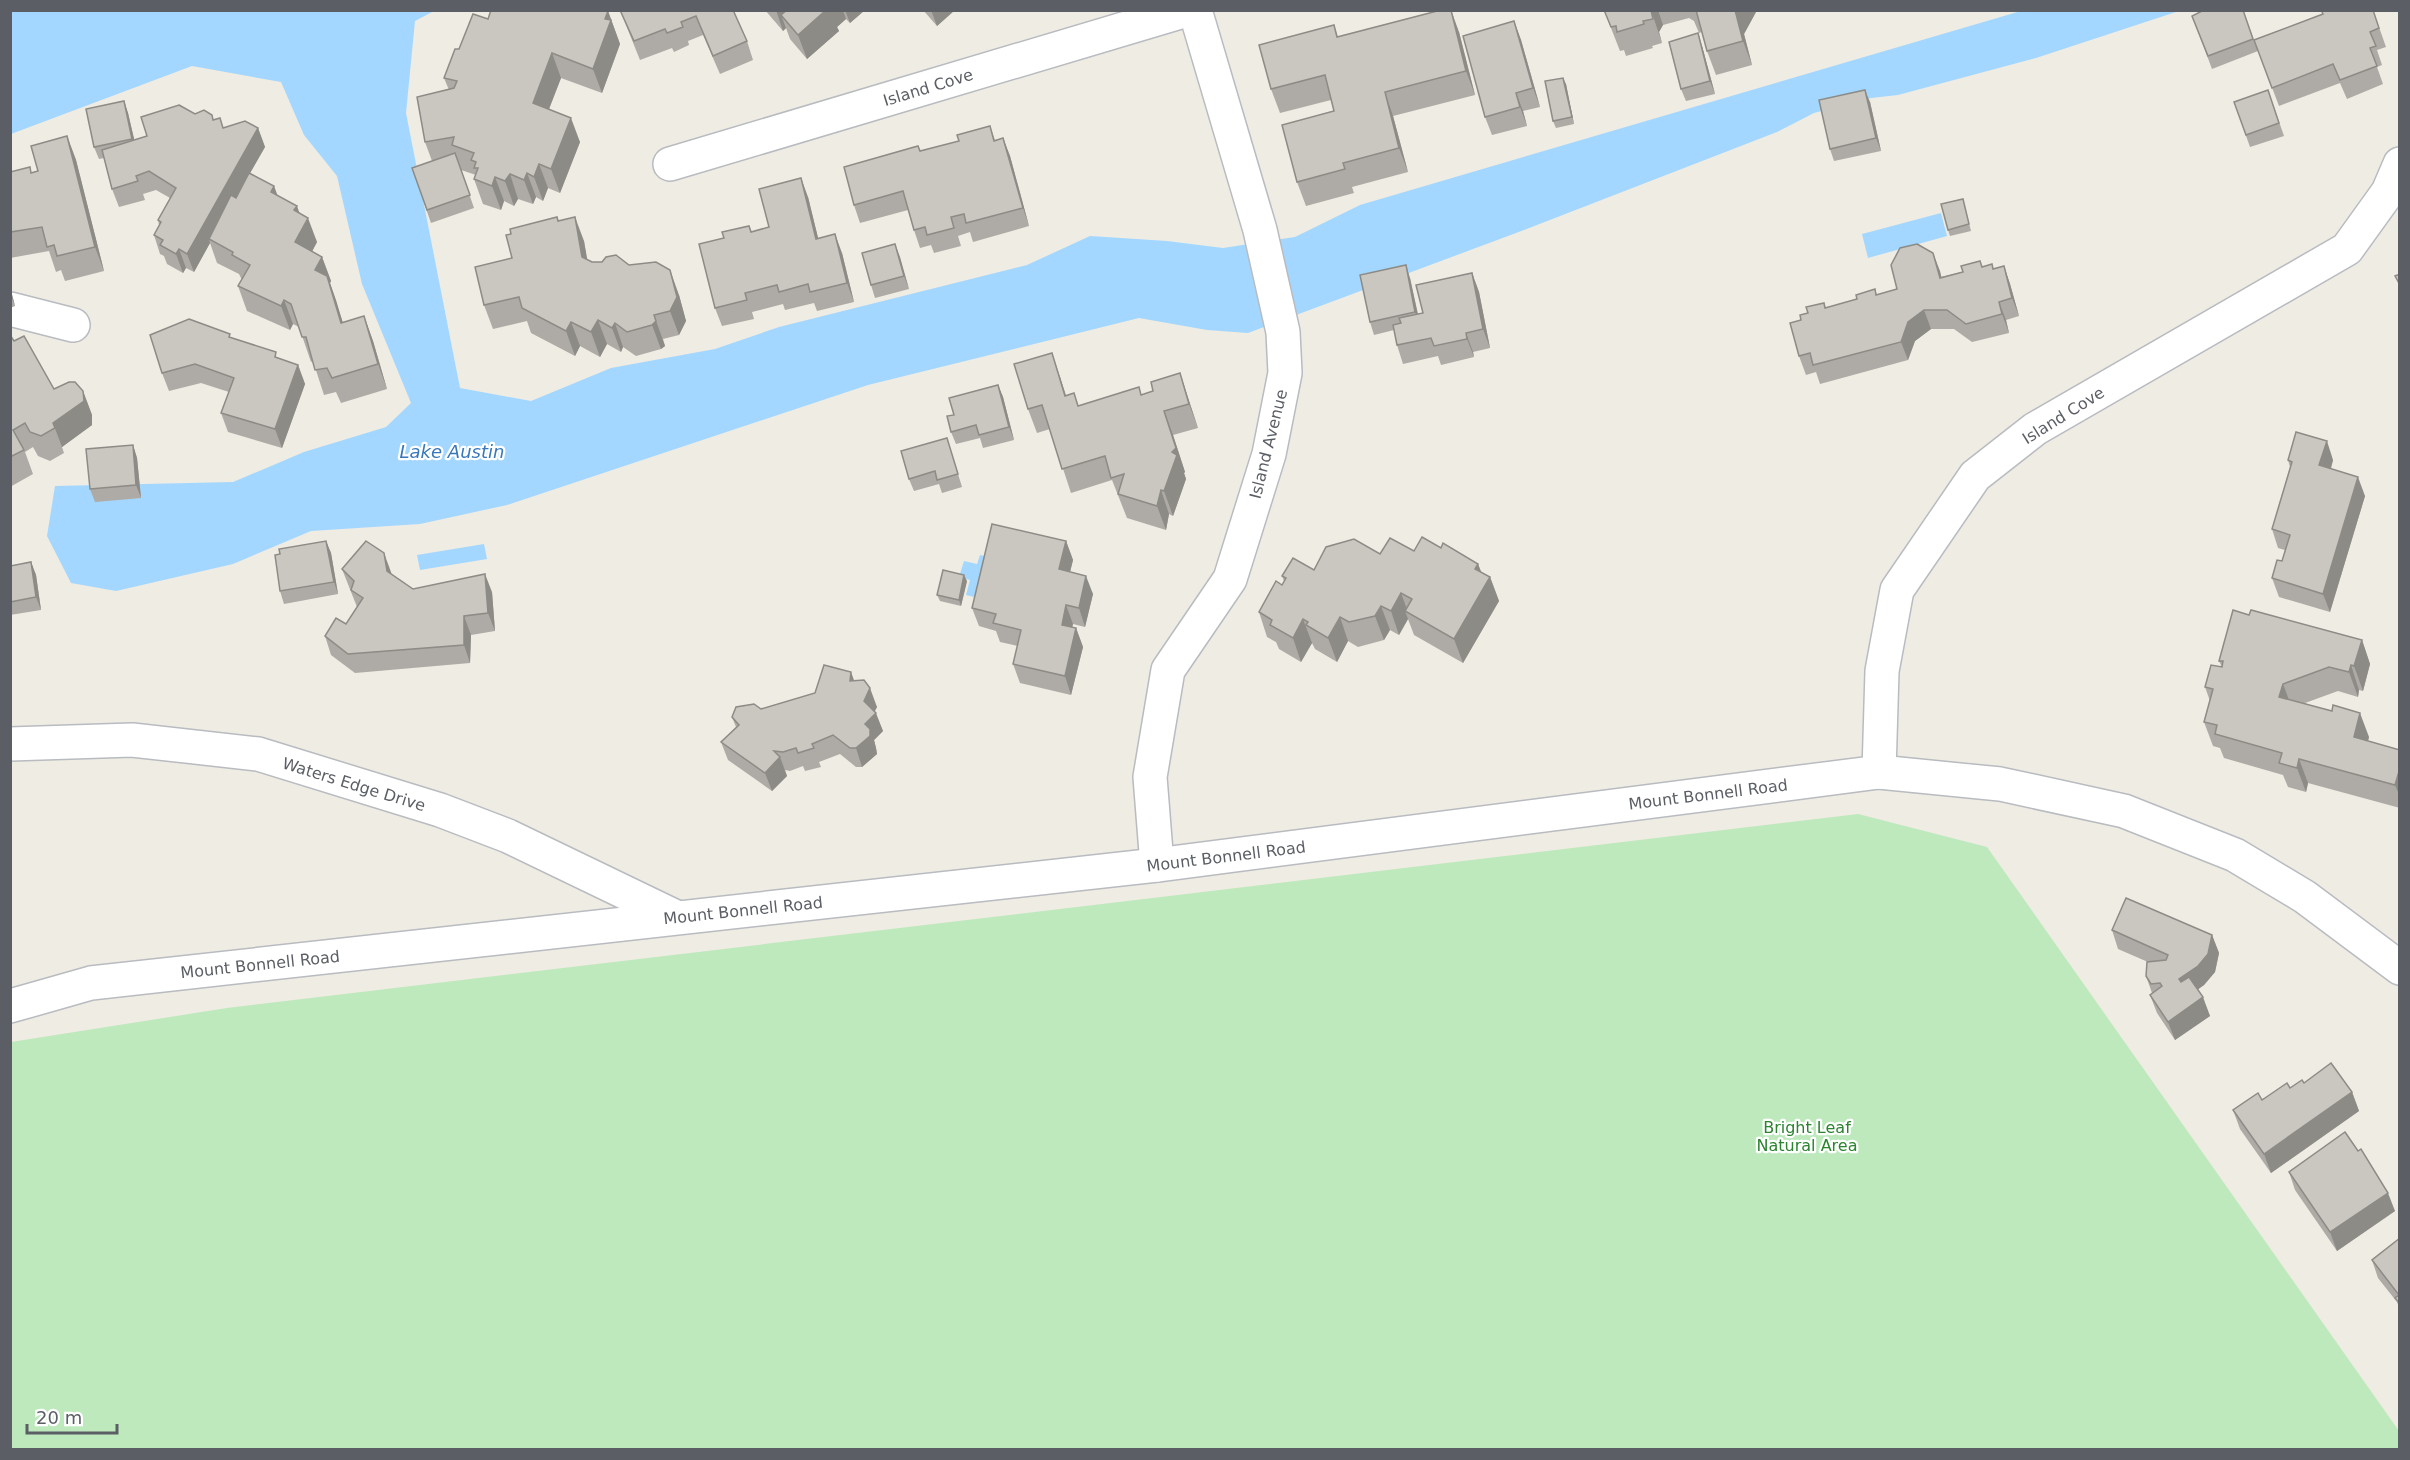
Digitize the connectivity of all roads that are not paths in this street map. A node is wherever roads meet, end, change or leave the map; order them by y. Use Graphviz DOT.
graph roads {
  1 [pos="1187,10"];
  2 [pos="1195,10"];
  3 [pos="670,164"];
  4 [pos="2400,164"];
  5 [pos="10,309"];
  6 [pos="73,325"];
  7 [pos="10,744"];
  8 [pos="1879,772"];
  9 [pos="1157,866"];
  10 [pos="676,917"];
  11 [pos="2400,968"];
  12 [pos="10,1006"];
  1 -- 3 [label="street, Island Cove"];
  2 -- 9 [label="street, Island Avenue"];
  4 -- 8 [label="street, Island Cove"];
  5 -- 6 [label="street"];
  7 -- 10 [label="street, Waters Edge Drive"];
  8 -- 9 [label="street, Mount Bonnell Road"];
  8 -- 11 [label="street, Mount Bonnell Road"];
  9 -- 10 [label="street, Mount Bonnell Road"];
  10 -- 12 [label="street, Mount Bonnell Road"];
}
